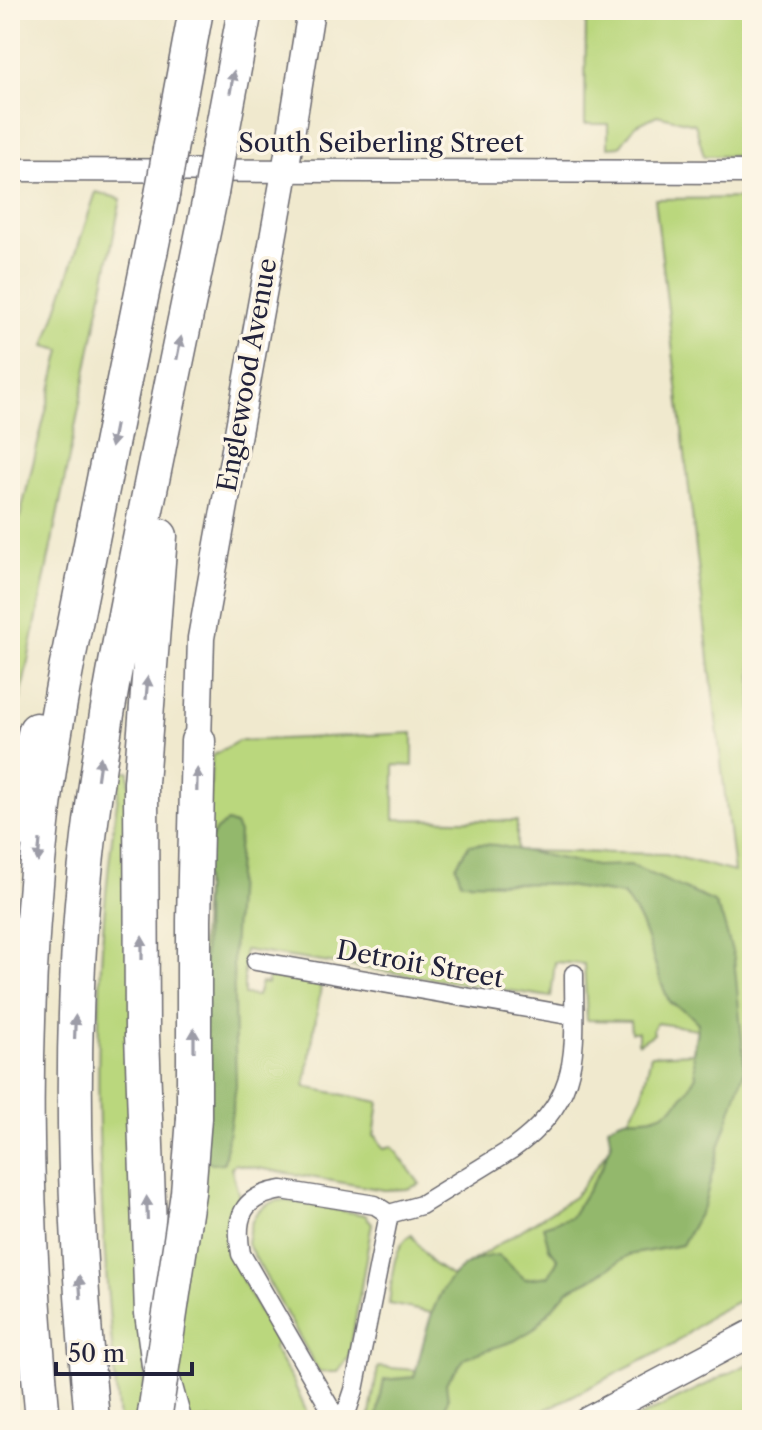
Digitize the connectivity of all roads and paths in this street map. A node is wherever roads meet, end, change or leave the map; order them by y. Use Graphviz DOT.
graph roads {
  1 [pos="196,10"];
  2 [pos="245,10"];
  3 [pos="311,10"];
  4 [pos="10,170"];
  5 [pos="285,172"];
  6 [pos="752,172"];
  7 [pos="171,387"];
  8 [pos="100,498"];
  9 [pos="198,741"];
  10 [pos="10,835"];
  11 [pos="256,961"];
  12 [pos="574,974"];
  13 [pos="574,1016"];
  14 [pos="389,1214"];
  15 [pos="752,1333"];
  16 [pos="43,1420"];
  17 [pos="92,1420"];
  18 [pos="154,1420"];
  19 [pos="174,1420"];
  20 [pos="337,1420"];
  21 [pos="588,1420"];
  1 -- 8 [label="highway, one-way, bridge"];
  7 -- 2 [label="highway, one-way, bridge"];
  3 -- 5 [label="main road, Englewood Avenue"];
  4 -- 5 [label="street, South Seiberling Street"];
  5 -- 6 [label="street, South Seiberling Street"];
  5 -- 9 [label="main road, Englewood Avenue"];
  17 -- 7 [label="highway, one-way"];
  19 -- 7 [label="highway, one-way"];
  8 -- 10 [label="highway"];
  8 -- 16 [label="highway, one-way"];
  18 -- 9 [label="highway, one-way, bridge"];
  11 -- 13 [label="street, Detroit Street"];
  12 -- 13 [label="street"];
  13 -- 14 [label="street"];
  14 -- 20 [label="street"];
  14 -- 20 [label="street"];
  15 -- 21 [label="main road"];
}
